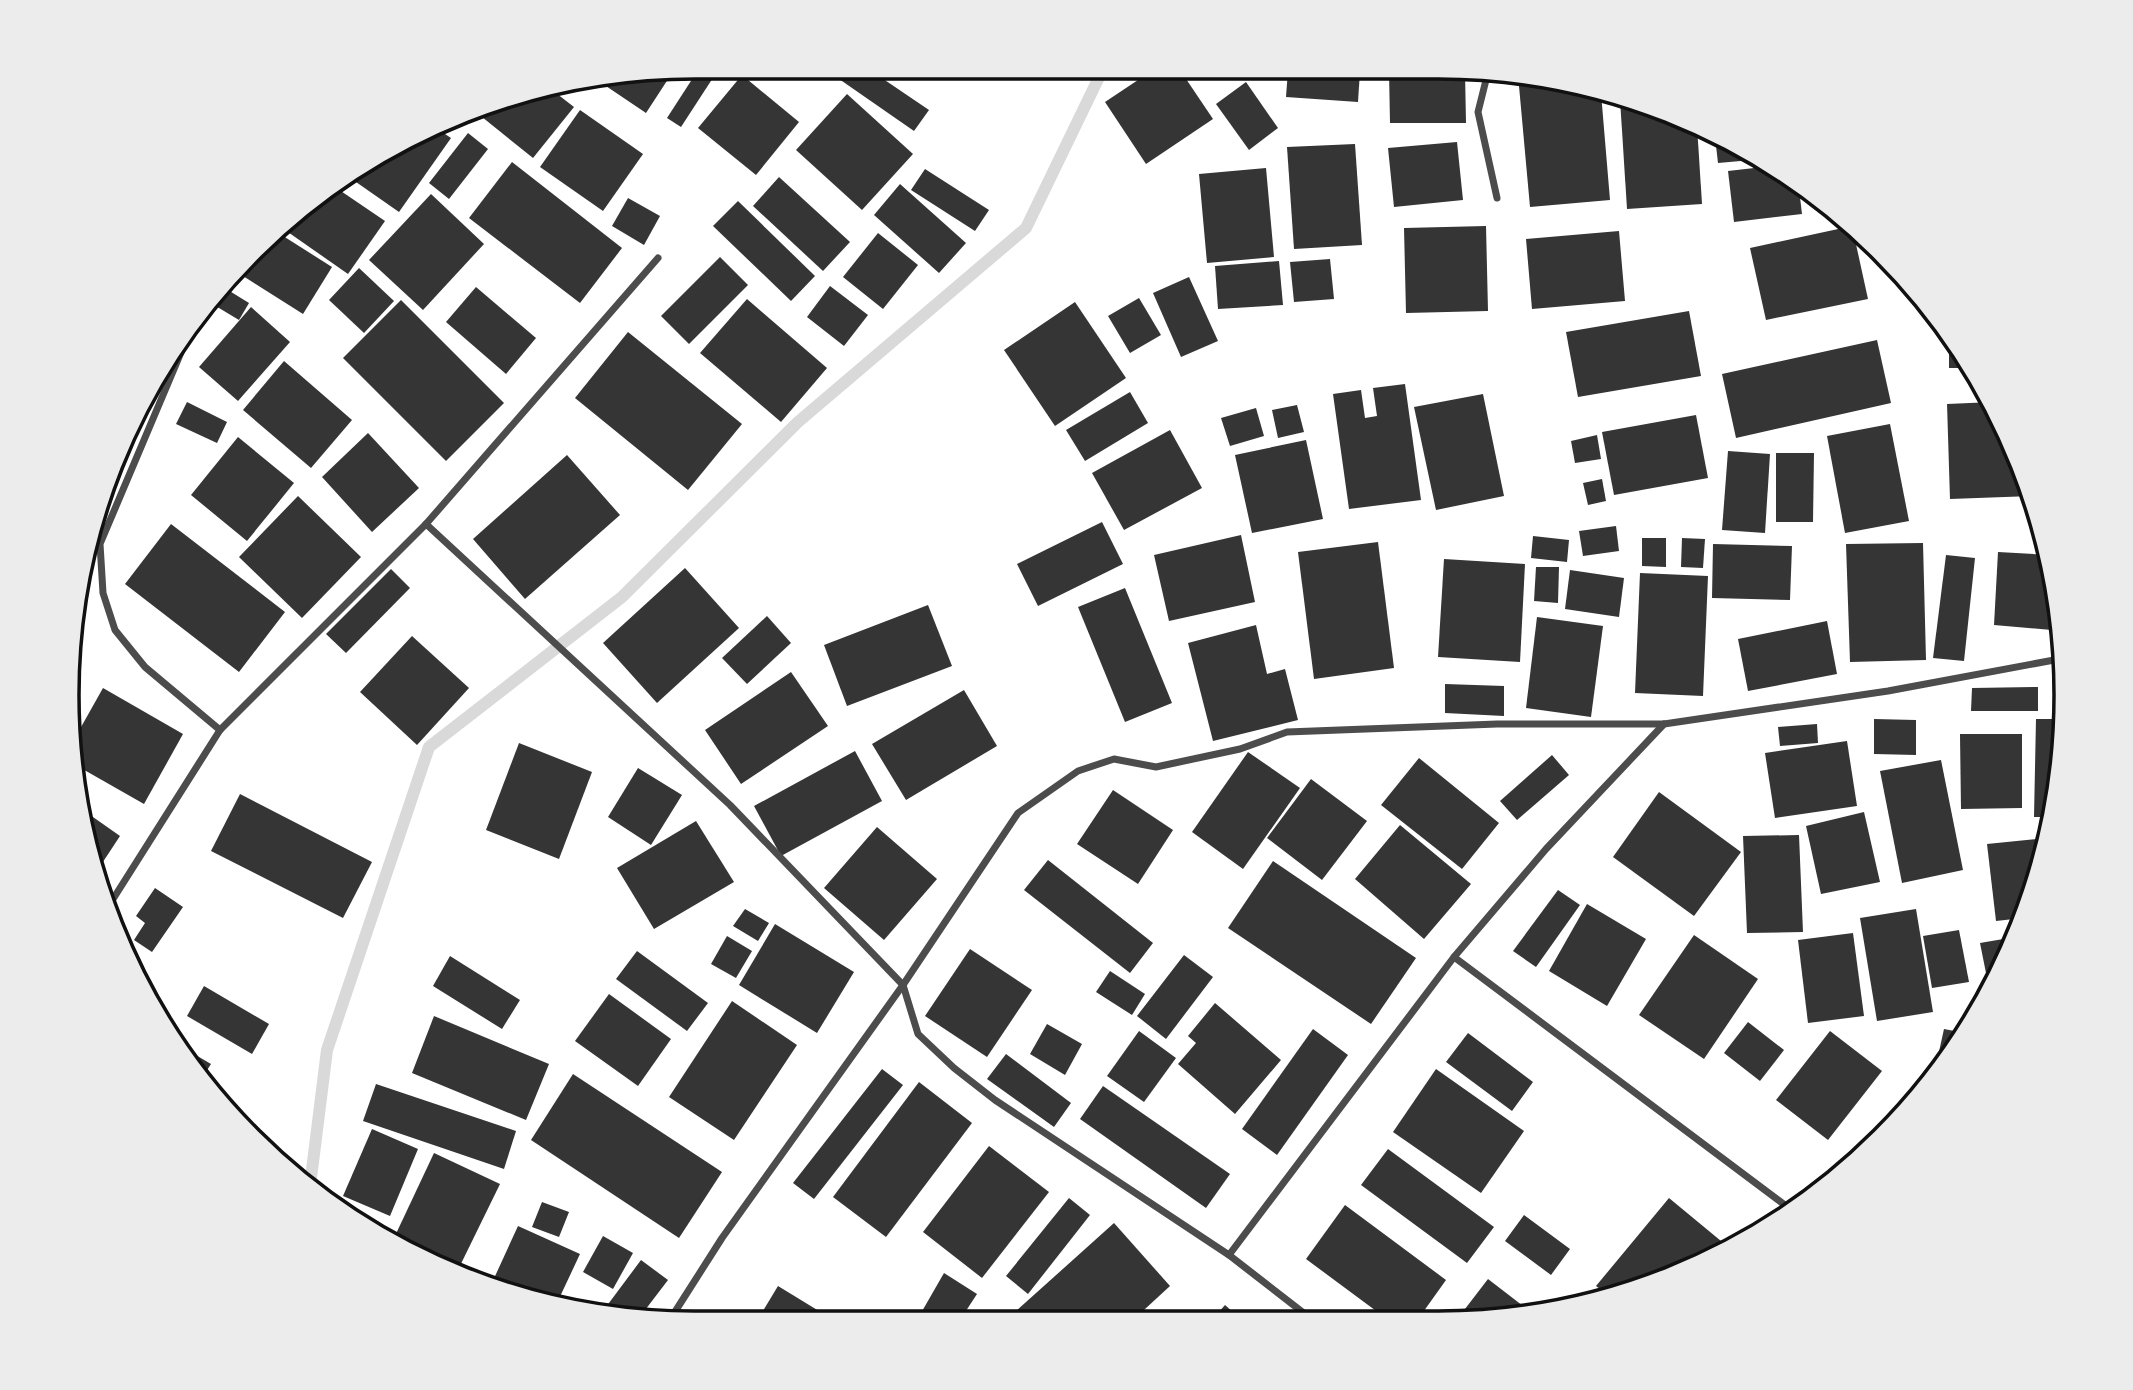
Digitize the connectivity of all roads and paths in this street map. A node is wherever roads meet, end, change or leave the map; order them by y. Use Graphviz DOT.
graph roads {
  1 [pos="1486,81"];
  2 [pos="1497,198"];
  3 [pos="657,258"];
  4 [pos="177,363"];
  5 [pos="426,524"];
  6 [pos="2053,660"];
  7 [pos="1664,724"];
  8 [pos="220,730"];
  9 [pos="113,899"];
  10 [pos="1454,957"];
  11 [pos="903,985"];
  12 [pos="1784,1204"];
  13 [pos="1229,1255"];
  14 [pos="676,1311"];
  15 [pos="1301,1311"];
  1 -- 2 [label="street"];
  3 -- 5 [label="street"];
  4 -- 8 [label="street"];
  5 -- 8 [label="street"];
  5 -- 11 [label="street"];
  6 -- 7 [label="street"];
  7 -- 10 [label="street"];
  7 -- 11 [label="street"];
  8 -- 9 [label="street"];
  10 -- 12 [label="street"];
  10 -- 13 [label="street"];
  11 -- 13 [label="street"];
  11 -- 14 [label="street"];
  13 -- 15 [label="street"];
}
